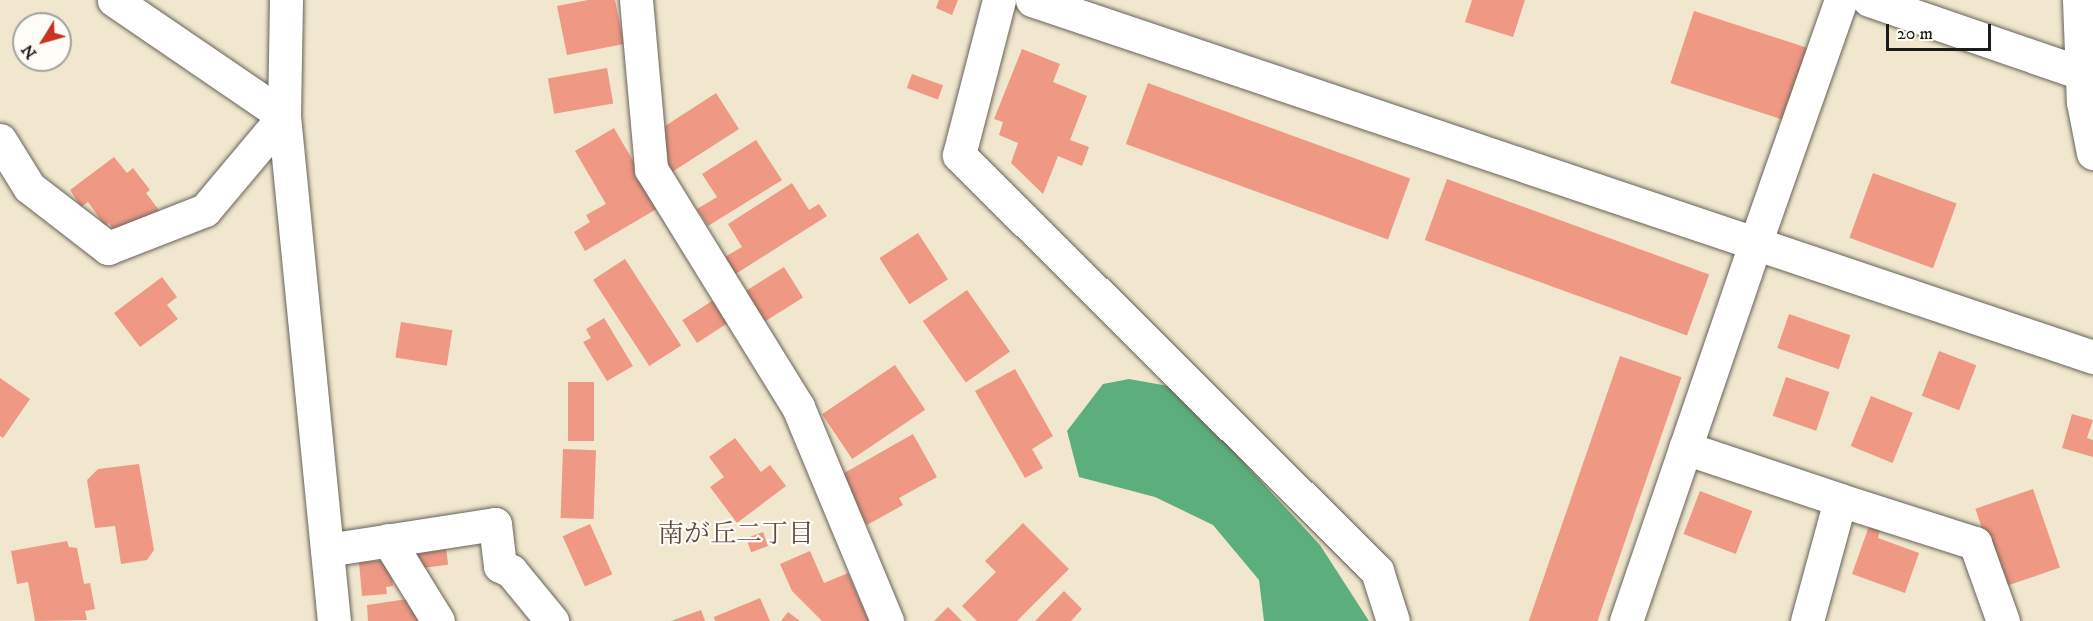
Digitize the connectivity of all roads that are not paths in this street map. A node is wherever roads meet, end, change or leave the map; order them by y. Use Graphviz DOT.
graph roads {
  1 [pos="114,0"];
  2 [pos="286,0"];
  3 [pos="636,0"];
  4 [pos="999,0"];
  5 [pos="1032,0"];
  6 [pos="1841,0"];
  7 [pos="1869,0"];
  8 [pos="2079,0"];
  9 [pos="2087,75"];
  10 [pos="284,116"];
  11 [pos="0,140"];
  12 [pos="2093,153"];
  13 [pos="1755,244"];
  14 [pos="2093,357"];
  15 [pos="1685,448"];
  16 [pos="1840,500"];
  17 [pos="388,540"];
  18 [pos="327,550"];
  19 [pos="334,621"];
  20 [pos="438,621"];
  21 [pos="552,621"];
  22 [pos="887,621"];
  23 [pos="1393,621"];
  24 [pos="1626,621"];
  25 [pos="1807,621"];
  26 [pos="2003,621"];
  1 -- 10 [label="street"];
  2 -- 10 [label="street"];
  3 -- 22 [label="street"];
  4 -- 23 [label="street"];
  5 -- 13 [label="street"];
  6 -- 13 [label="street"];
  7 -- 9 [label="street"];
  8 -- 9 [label="street"];
  9 -- 12 [label="street"];
  10 -- 11 [label="street"];
  10 -- 18 [label="street"];
  13 -- 14 [label="street"];
  13 -- 15 [label="street"];
  15 -- 16 [label="street"];
  15 -- 24 [label="street"];
  16 -- 25 [label="street"];
  16 -- 26 [label="street"];
  17 -- 18 [label="street"];
  17 -- 20 [label="street"];
  17 -- 21 [label="street"];
  18 -- 19 [label="street"];
}
